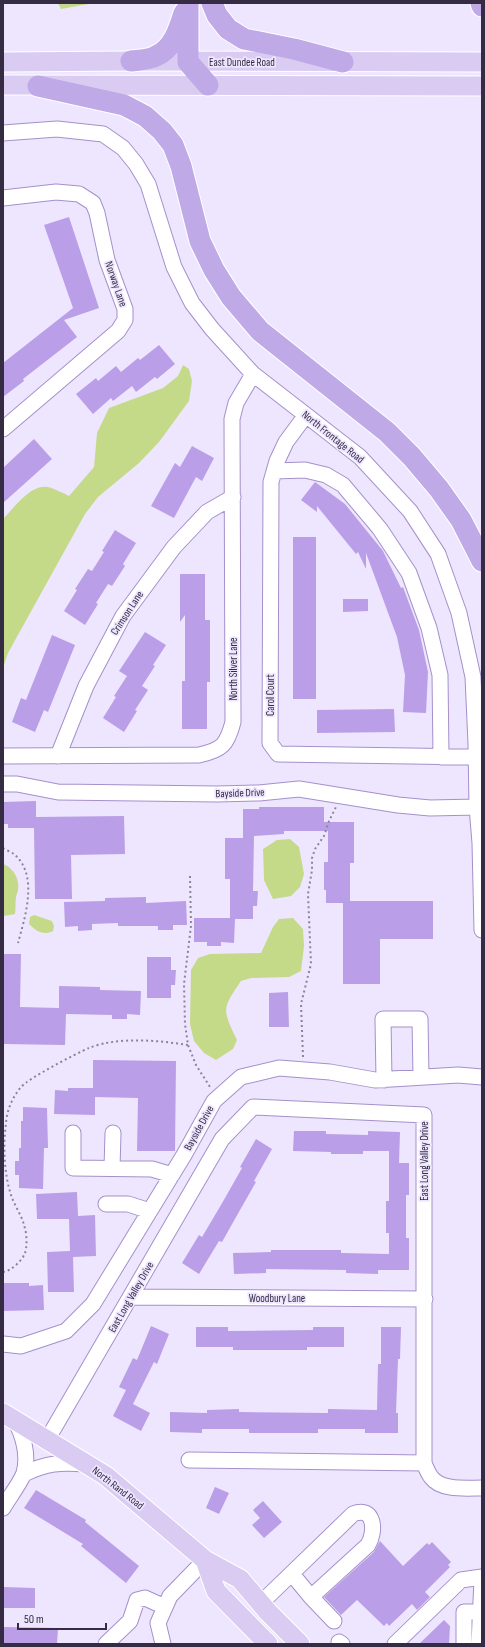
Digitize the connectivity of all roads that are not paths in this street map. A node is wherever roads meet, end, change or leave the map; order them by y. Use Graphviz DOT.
graph roads {
  1 [pos="188,3"];
  2 [pos="212,3"];
  3 [pos="131,61"];
  4 [pos="3,62"];
  5 [pos="188,62"];
  6 [pos="343,62"];
  7 [pos="482,62"];
  8 [pos="3,85"];
  9 [pos="208,85"];
  10 [pos="38,86"];
  11 [pos="482,86"];
  12 [pos="3,133"];
  13 [pos="3,198"];
  14 [pos="253,374"];
  15 [pos="306,415"];
  16 [pos="3,429"];
  17 [pos="274,471"];
  18 [pos="233,496"];
  19 [pos="482,561"];
  20 [pos="3,756"];
  21 [pos="58,756"];
  22 [pos="441,757"];
  23 [pos="476,757"];
  24 [pos="3,784"];
  25 [pos="476,807"];
  26 [pos="482,930"];
  27 [pos="421,1077"];
  28 [pos="482,1077"];
  29 [pos="384,1080"];
  30 [pos="73,1133"];
  31 [pos="112,1133"];
  32 [pos="112,1168"];
  33 [pos="172,1175"];
  34 [pos="106,1204"];
  35 [pos="150,1211"];
  36 [pos="130,1298"];
  37 [pos="424,1299"];
  38 [pos="3,1344"];
  39 [pos="8,1416"];
  40 [pos="47,1440"];
  41 [pos="189,1460"];
  42 [pos="424,1463"];
  43 [pos="86,1464"];
  44 [pos="24,1474"];
  45 [pos="482,1488"];
  46 [pos="3,1508"];
  47 [pos="205,1560"];
  48 [pos="292,1574"];
  49 [pos="482,1577"];
  50 [pos="482,1580"];
  51 [pos="311,1597"];
  52 [pos="261,1603"];
  53 [pos="165,1607"];
  54 [pos="480,1612"];
  55 [pos="334,1621"];
  56 [pos="106,1644"];
  57 [pos="163,1644"];
  58 [pos="268,1644"];
  59 [pos="300,1644"];
  60 [pos="395,1644"];
  61 [pos="464,1644"];
  62 [pos="479,1644"];
  1 -- 3 [label="highway"];
  1 -- 5 [label="highway"];
  2 -- 6 [label="highway"];
  3 -- 4 [label="main road, East Dundee Road"];
  3 -- 5 [label="main road, East Dundee Road"];
  5 -- 6 [label="main road, East Dundee Road"];
  5 -- 9 [label="highway"];
  6 -- 7 [label="main road, East Dundee Road"];
  8 -- 10 [label="main road, East Dundee Road"];
  9 -- 10 [label="main road, East Dundee Road"];
  9 -- 11 [label="main road, East Dundee Road"];
  10 -- 19 [label="highway"];
  12 -- 14 [label="street, North Frontage Road"];
  13 -- 16 [label="street, Norway Lane"];
  14 -- 15 [label="street, North Frontage Road"];
  14 -- 18 [label="street, North Silver Lane"];
  15 -- 17 [label="street, Carol Court"];
  15 -- 23 [label="street, North Frontage Road"];
  17 -- 22 [label="street"];
  17 -- 22 [label="street, Carol Court"];
  18 -- 21 [label="street, Crimson Lane"];
  18 -- 21 [label="street, North Silver Lane"];
  20 -- 21 [label="street, North Silver Lane"];
  22 -- 23 [label="street, Carol Court"];
  23 -- 25 [label="street, North Frontage Road"];
  24 -- 25 [label="street, Bayside Drive"];
  25 -- 26 [label="street, North Frontage Road"];
  27 -- 28 [label="street, Bayside Drive"];
  27 -- 29 [label="street, Bayside Drive"];
  27 -- 29 [label="street"];
  29 -- 33 [label="street, Bayside Drive"];
  30 -- 32 [label="street"];
  31 -- 32 [label="street"];
  32 -- 33 [label="street"];
  33 -- 35 [label="street, Bayside Drive"];
  34 -- 35 [label="street"];
  35 -- 38 [label="street, Bayside Drive"];
  36 -- 37 [label="street, Woodbury Lane"];
  36 -- 37 [label="street, East Long Valley Drive"];
  36 -- 40 [label="street, East Long Valley Drive"];
  37 -- 42 [label="street, East Long Valley Drive"];
  39 -- 40 [label="main road, North Rand Road"];
  39 -- 44 [label="street"];
  40 -- 43 [label="main road, North Rand Road"];
  41 -- 42 [label="street"];
  42 -- 45 [label="street"];
  43 -- 44 [label="street"];
  43 -- 47 [label="main road, North Rand Road"];
  44 -- 46 [label="street"];
  47 -- 52 [label="main road, North Rand Road"];
  47 -- 53 [label="street"];
  47 -- 58 [label="main road"];
  48 -- 51 [label="street"];
  48 -- 51 [label="street"];
  48 -- 52 [label="street"];
  49 -- 60 [label="street"];
  50 -- 54 [label="street"];
  51 -- 55 [label="street"];
  52 -- 59 [label="main road, North Rand Road"];
  53 -- 56 [label="street"];
  53 -- 57 [label="street"];
  54 -- 61 [label="street"];
  54 -- 62 [label="street"];
}
